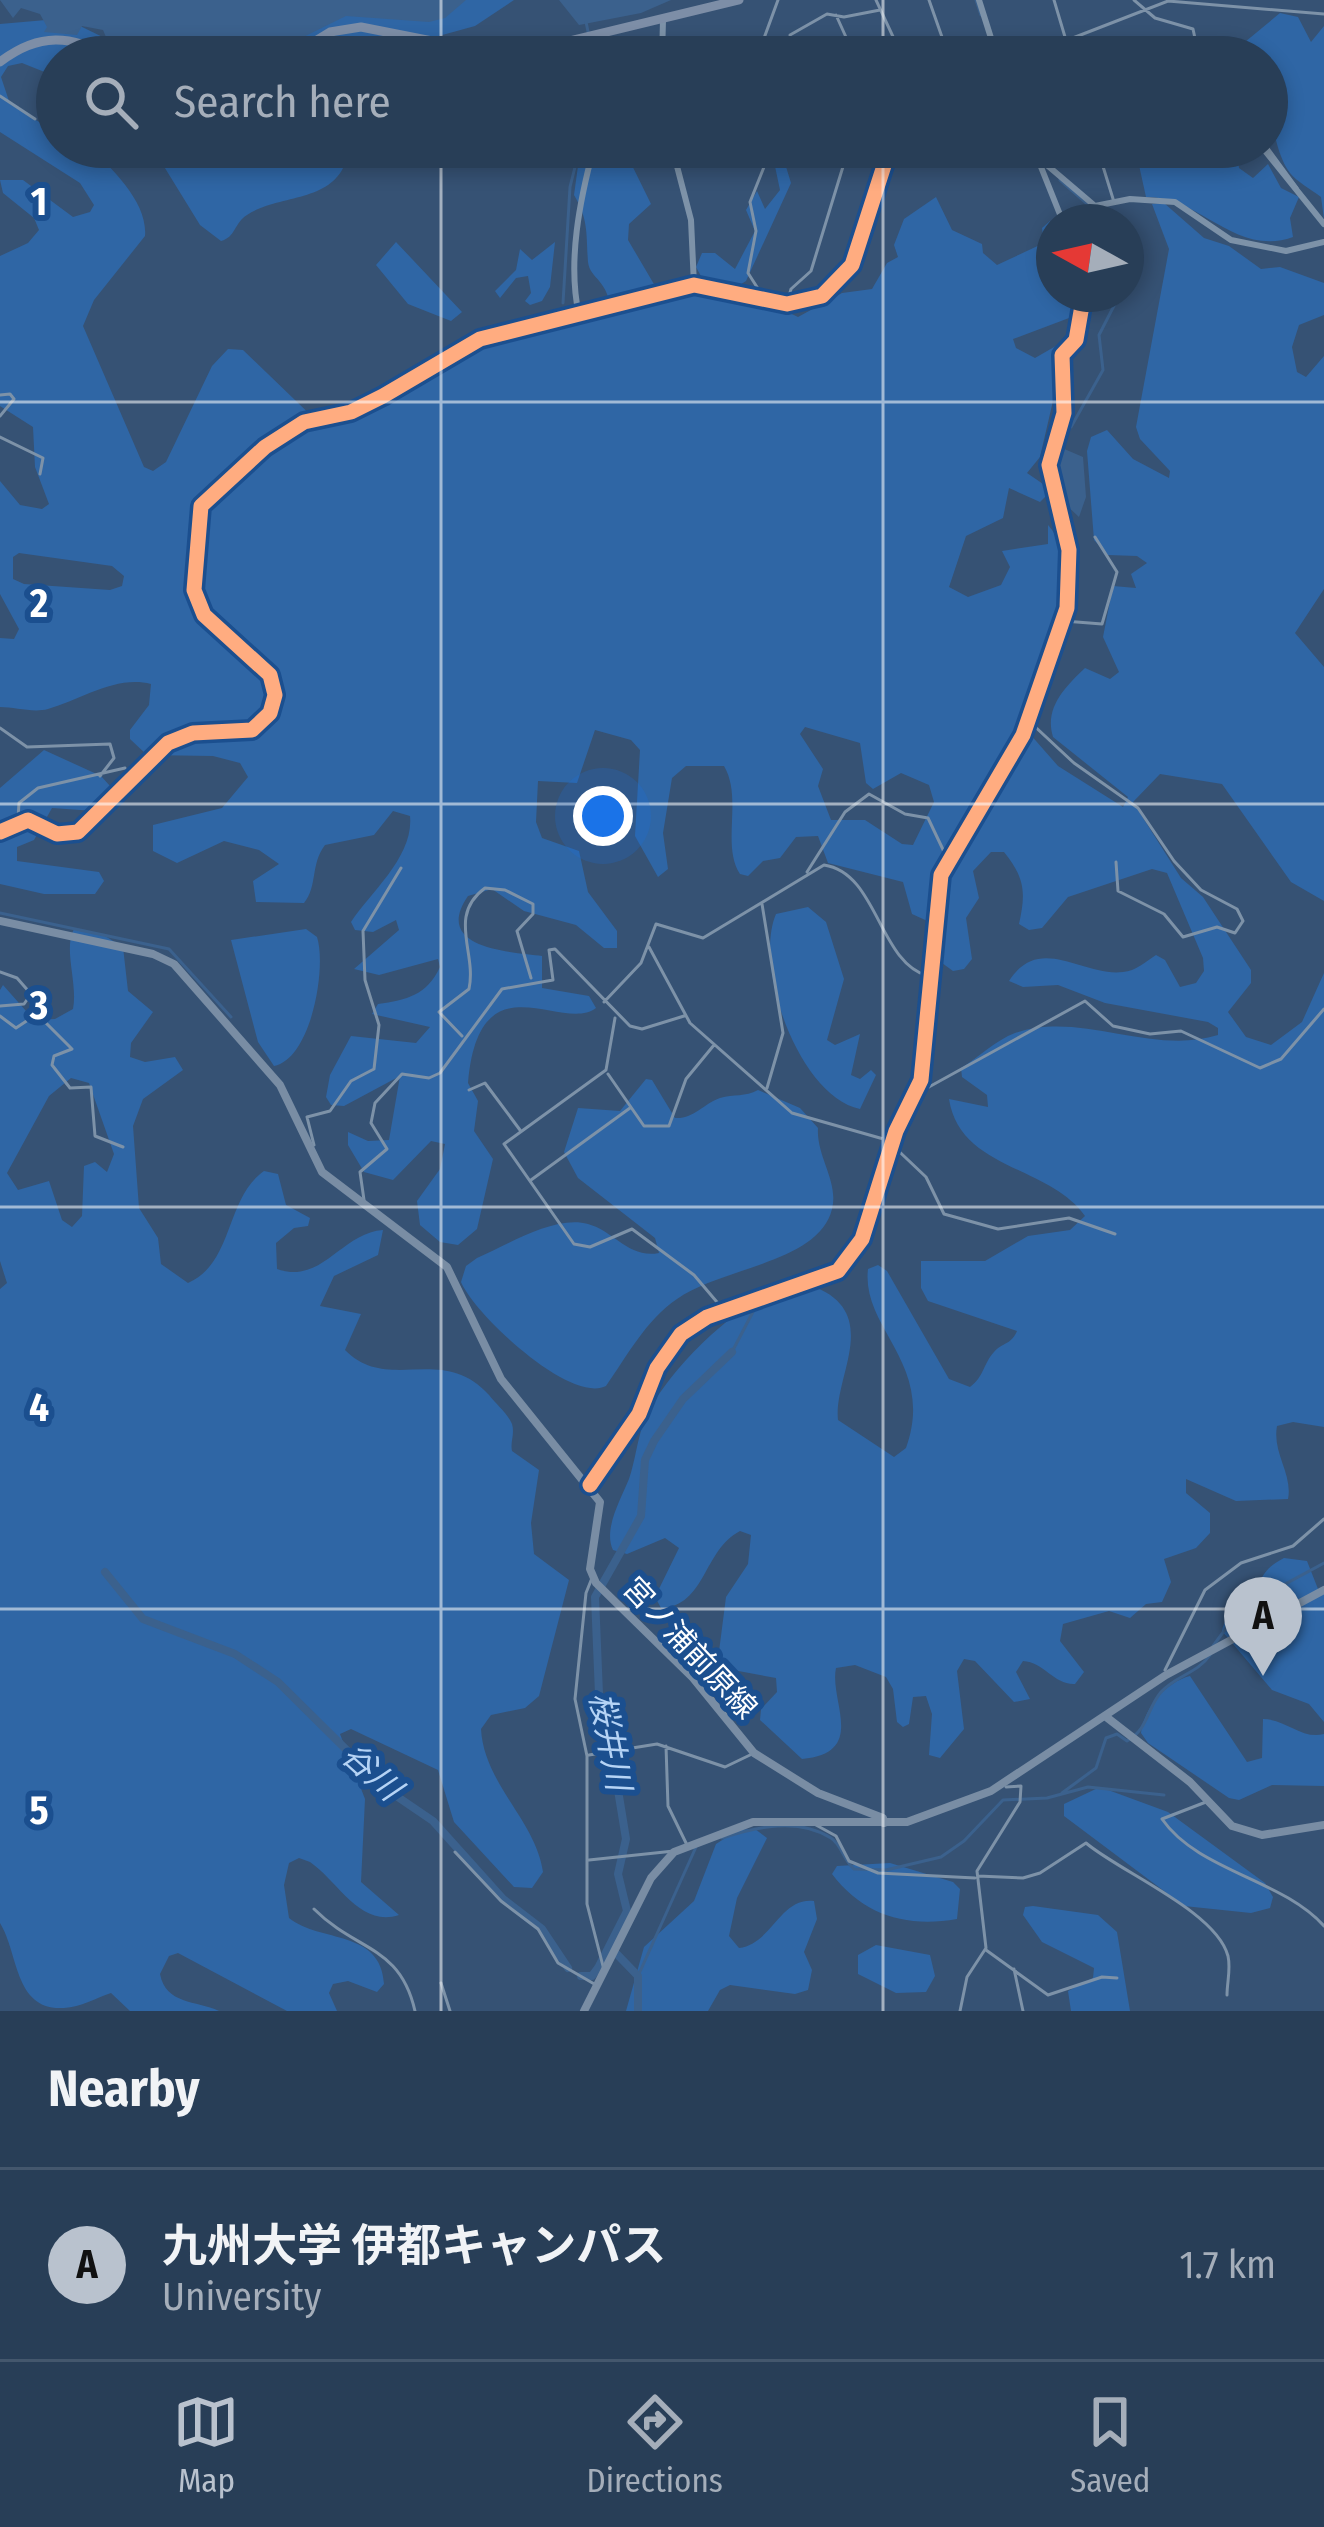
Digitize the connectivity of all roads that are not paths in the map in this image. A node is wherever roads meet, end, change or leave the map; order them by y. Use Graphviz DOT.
graph roads {
  1 [pos="739,0"];
  2 [pos="778,0"];
  3 [pos="877,0"];
  4 [pos="929,0"];
  5 [pos="979,0"];
  6 [pos="1054,0"];
  7 [pos="1134,0"];
  8 [pos="880,10"];
  9 [pos="1146,10"];
  10 [pos="1324,14"];
  11 [pos="836,15"];
  12 [pos="663,20"];
  13 [pos="332,36"];
  14 [pos="394,36"];
  15 [pos="578,36"];
  16 [pos="663,36"];
  17 [pos="765,36"];
  18 [pos="790,36"];
  19 [pos="846,36"];
  20 [pos="889,36"];
  21 [pos="942,36"];
  22 [pos="990,36"];
  23 [pos="1064,36"];
  24 [pos="1076,36"];
  25 [pos="1194,36"];
  26 [pos="36,39"];
  27 [pos="0,62"];
  28 [pos="0,96"];
  29 [pos="35,119"];
  30 [pos="590,168"];
  31 [pos="677,168"];
  32 [pos="764,168"];
  33 [pos="843,168"];
  34 [pos="883,168"];
  35 [pos="1044,168"];
  36 [pos="1047,168"];
  37 [pos="1103,168"];
  38 [pos="1281,168"];
  39 [pos="1114,202"];
  40 [pos="1057,204"];
  41 [pos="1324,224"];
  42 [pos="1324,242"];
  43 [pos="694,285"];
  44 [pos="765,299"];
  45 [pos="787,304"];
  46 [pos="1081,312"];
  47 [pos="578,315"];
  48 [pos="0,395"];
  49 [pos="0,416"];
  50 [pos="0,437"];
  51 [pos="40,474"];
  52 [pos="1095,537"];
  53 [pos="1062,621"];
  54 [pos="1029,721"];
  55 [pos="0,728"];
  56 [pos="125,768"];
  57 [pos="100,776"];
  58 [pos="19,821"];
  59 [pos="0,832"];
  60 [pos="948,860"];
  61 [pos="1116,862"];
  62 [pos="401,868"];
  63 [pos="804,878"];
  64 [pos="762,902"];
  65 [pos="0,920"];
  66 [pos="649,947"];
  67 [pos="0,972"];
  68 [pos="933,978"];
  69 [pos="533,981"];
  70 [pos="602,1003"];
  71 [pos="0,1006"];
  72 [pos="1324,1009"];
  73 [pos="0,1016"];
  74 [pos="615,1016"];
  75 [pos="686,1016"];
  76 [pos="464,1037"];
  77 [pos="715,1043"];
  78 [pos="606,1070"];
  79 [pos="469,1090"];
  80 [pos="767,1090"];
  81 [pos="918,1093"];
  82 [pos="631,1107"];
  83 [pos="521,1131"];
  84 [pos="892,1144"];
  85 [pos="123,1147"];
  86 [pos="311,1152"];
  87 [pos="528,1182"];
  88 [pos="363,1202"];
  89 [pos="1115,1234"];
  90 [pos="725,1310"];
  91 [pos="590,1485"];
  92 [pos="1324,1519"];
  93 [pos="594,1581"];
  94 [pos="1324,1590"];
  95 [pos="1166,1675"];
  96 [pos="1105,1716"];
  97 [pos="666,1744"];
  98 [pos="754,1753"];
  99 [pos="587,1756"];
  100 [pos="1001,1785"];
  101 [pos="1206,1802"];
  102 [pos="815,1822"];
  103 [pos="884,1823"];
  104 [pos="1324,1825"];
  105 [pos="687,1845"];
  106 [pos="455,1852"];
  107 [pos="674,1852"];
  108 [pos="587,1861"];
  109 [pos="977,1877"];
  110 [pos="314,1909"];
  111 [pos="1324,1926"];
  112 [pos="986,1948"];
  113 [pos="1013,1967"];
  114 [pos="604,1969"];
  115 [pos="1118,1978"];
  116 [pos="441,1983"];
  117 [pos="598,1986"];
  118 [pos="1227,1995"];
  119 [pos="416,2011"];
  120 [pos="450,2011"];
  121 [pos="584,2011"];
  122 [pos="960,2011"];
  123 [pos="1023,2011"];
  1 -- 12 [label="main road"];
  2 -- 17 [label="street"];
  3 -- 8 [label="street"];
  4 -- 21 [label="street"];
  5 -- 22 [label="street"];
  6 -- 23 [label="street"];
  7 -- 9 [label="street"];
  8 -- 11 [label="street"];
  8 -- 20 [label="street"];
  9 -- 10 [label="street"];
  9 -- 24 [label="street"];
  9 -- 25 [label="street"];
  11 -- 18 [label="street"];
  11 -- 19 [label="street"];
  12 -- 15 [label="main road"];
  12 -- 16 [label="street"];
  13 -- 14 [label="main road"];
  26 -- 27 [label="main road"];
  28 -- 29 [label="street"];
  30 -- 47 [label="street"];
  31 -- 43 [label="street"];
  32 -- 44 [label="street"];
  33 -- 45 [label="street"];
  34 -- 45 [label="street"];
  35 -- 40 [label="street"];
  36 -- 39 [label="street"];
  37 -- 39 [label="street"];
  38 -- 41 [label="street"];
  39 -- 42 [label="street"];
  43 -- 44 [label="street"];
  43 -- 47 [label="street"];
  44 -- 45 [label="street"];
  46 -- 53 [label="street"];
  47 -- 58 [label="street"];
  48 -- 49 [label="street"];
  50 -- 51 [label="street"];
  52 -- 53 [label="street"];
  53 -- 54 [label="street"];
  54 -- 60 [label="street"];
  54 -- 61 [label="street"];
  55 -- 57 [label="street"];
  56 -- 57 [label="street"];
  57 -- 58 [label="street"];
  58 -- 59 [label="street"];
  60 -- 63 [label="street"];
  60 -- 68 [label="street"];
  62 -- 86 [label="street"];
  63 -- 64 [label="street"];
  63 -- 68 [label="street"];
  64 -- 66 [label="street"];
  64 -- 80 [label="street"];
  65 -- 86 [label="main road"];
  66 -- 70 [label="street"];
  66 -- 75 [label="street"];
  67 -- 71 [label="street"];
  68 -- 81 [label="street"];
  69 -- 70 [label="street"];
  69 -- 76 [label="street"];
  69 -- 76 [label="street"];
  70 -- 74 [label="street"];
  72 -- 81 [label="street"];
  73 -- 85 [label="street"];
  74 -- 75 [label="street"];
  74 -- 78 [label="street"];
  75 -- 77 [label="street"];
  76 -- 88 [label="street"];
  77 -- 80 [label="street"];
  77 -- 82 [label="street"];
  78 -- 82 [label="street"];
  78 -- 83 [label="street"];
  79 -- 83 [label="street"];
  80 -- 84 [label="street"];
  81 -- 84 [label="street"];
  82 -- 87 [label="street"];
  83 -- 87 [label="street"];
  84 -- 89 [label="street"];
  84 -- 90 [label="street"];
  86 -- 88 [label="main road"];
  87 -- 90 [label="street"];
  88 -- 91 [label="main road"];
  90 -- 91 [label="street"];
  91 -- 93 [label="main road, 宮ノ浦前原線"];
  92 -- 95 [label="street"];
  93 -- 98 [label="main road, 宮ノ浦前原線"];
  93 -- 99 [label="street"];
  94 -- 95 [label="main road"];
  95 -- 96 [label="main road"];
  96 -- 100 [label="main road"];
  96 -- 101 [label="main road"];
  97 -- 98 [label="street"];
  97 -- 99 [label="street"];
  97 -- 105 [label="street"];
  98 -- 103 [label="main road, 宮ノ浦前原線"];
  99 -- 108 [label="street"];
  100 -- 103 [label="main road"];
  100 -- 109 [label="street"];
  101 -- 104 [label="main road"];
  101 -- 111 [label="street"];
  102 -- 103 [label="main road"];
  102 -- 105 [label="main road"];
  102 -- 109 [label="street"];
  105 -- 107 [label="main road"];
  106 -- 117 [label="street"];
  107 -- 108 [label="street"];
  107 -- 114 [label="main road"];
  108 -- 114 [label="street"];
  109 -- 112 [label="street"];
  109 -- 118 [label="street"];
  110 -- 119 [label="street"];
  112 -- 113 [label="street"];
  112 -- 122 [label="street"];
  113 -- 115 [label="street"];
  113 -- 123 [label="street"];
  114 -- 117 [label="main road"];
  116 -- 120 [label="street"];
  117 -- 121 [label="main road"];
}
